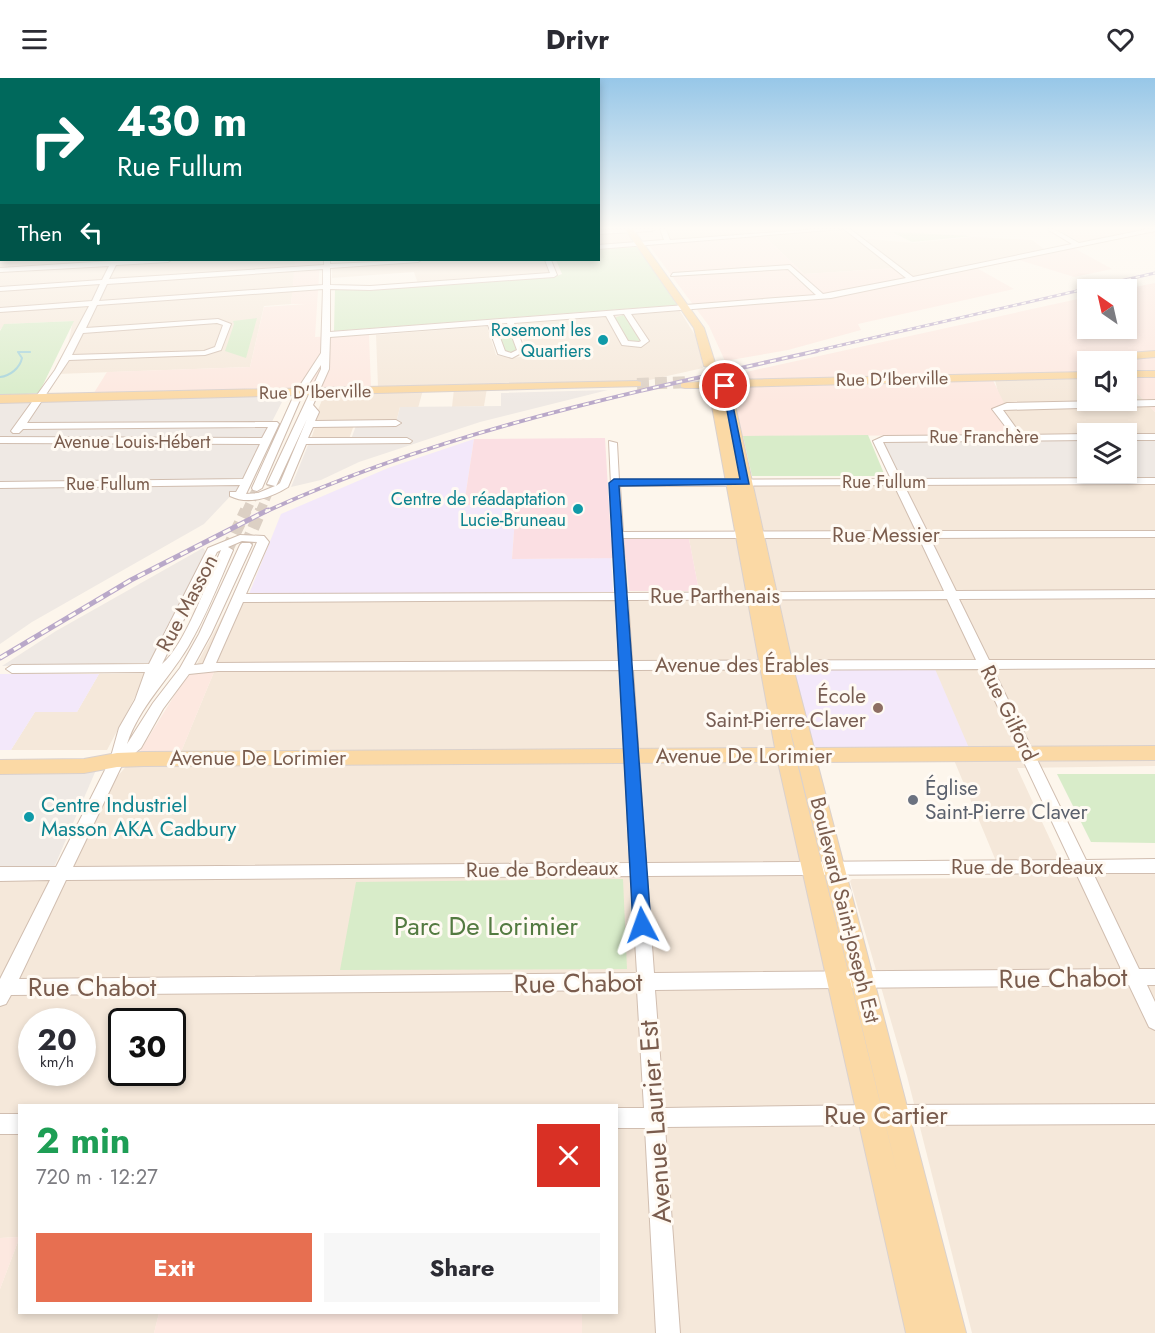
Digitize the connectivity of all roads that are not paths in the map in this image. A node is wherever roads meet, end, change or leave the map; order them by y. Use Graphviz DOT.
graph roads {
  1 [pos="326,287"];
  2 [pos="21,288"];
  3 [pos="101,288"];
  4 [pos="318,288"];
  5 [pos="351,288"];
  6 [pos="376,288"];
  7 [pos="676,288"];
  8 [pos="680,288"];
  9 [pos="812,288"];
  10 [pos="872,288"];
  11 [pos="0,289"];
  12 [pos="822,297"];
  13 [pos="94,303"];
  14 [pos="690,307"];
  15 [pos="0,310"];
  16 [pos="626,312"];
  17 [pos="608,313"];
  18 [pos="510,321"];
  19 [pos="491,323"];
  20 [pos="80,331"];
  21 [pos="324,335"];
  22 [pos="324,354"];
  23 [pos="1155,354"];
  24 [pos="1137,355"];
  25 [pos="66,358"];
  26 [pos="715,365"];
  27 [pos="1077,369"];
  28 [pos="1155,372"];
  29 [pos="1137,374"];
  30 [pos="1077,375"];
  31 [pos="1031,376"];
  32 [pos="719,382"];
  33 [pos="690,384"];
  34 [pos="634,385"];
  35 [pos="299,393"];
  36 [pos="314,393"];
  37 [pos="42,398"];
  38 [pos="0,399"];
  39 [pos="1155,404"];
  40 [pos="308,405"];
  41 [pos="396,423"];
  42 [pos="310,424"];
  43 [pos="21,426"];
  44 [pos="1077,437"];
  45 [pos="1137,437"];
  46 [pos="1155,437"];
  47 [pos="1018,438"];
  48 [pos="880,439"];
  49 [pos="4,441"];
  50 [pos="265,441"];
  51 [pos="302,441"];
  52 [pos="407,441"];
  53 [pos="612,443"];
  54 [pos="0,450"];
  55 [pos="1155,481"];
  56 [pos="245,482"];
  57 [pos="739,482"];
  58 [pos="897,482"];
  59 [pos="614,483"];
  60 [pos="216,484"];
  61 [pos="273,484"];
  62 [pos="0,485"];
  63 [pos="257,488"];
  64 [pos="238,497"];
  65 [pos="923,534"];
  66 [pos="1155,534"];
  67 [pos="749,535"];
  68 [pos="618,536"];
  69 [pos="246,545"];
  70 [pos="227,550"];
  71 [pos="1155,594"];
  72 [pos="953,595"];
  73 [pos="762,596"];
  74 [pos="622,597"];
  75 [pos="240,598"];
  76 [pos="984,664"];
  77 [pos="1155,664"];
  78 [pos="776,665"];
  79 [pos="168,666"];
  80 [pos="626,666"];
  81 [pos="208,667"];
  82 [pos="12,669"];
  83 [pos="153,669"];
  84 [pos="185,670"];
  85 [pos="142,700"];
  86 [pos="1155,753"];
  87 [pos="0,754"];
  88 [pos="1029,754"];
  89 [pos="796,755"];
  90 [pos="631,757"];
  91 [pos="117,760"];
  92 [pos="0,767"];
  93 [pos="1082,866"];
  94 [pos="1155,866"];
  95 [pos="638,867"];
  96 [pos="823,867"];
  97 [pos="62,873"];
  98 [pos="0,874"];
  99 [pos="1134,977"];
  100 [pos="1155,977"];
  101 [pos="851,980"];
  102 [pos="645,982"];
  103 [pos="2,991"];
  104 [pos="1155,1021"];
  105 [pos="1155,1114"];
  106 [pos="883,1115"];
  107 [pos="654,1117"];
  108 [pos="618,1118"];
  109 [pos="0,1124"];
  110 [pos="18,1124"];
  111 [pos="668,1333"];
  112 [pos="921,1333"];
  113 [pos="951,1333"];
  1 -- 21 [label="street"];
  2 -- 11 [label="street"];
  3 -- 13 [label="street"];
  4 -- 13 [label="street"];
  5 -- 6 [label="street"];
  7 -- 14 [label="main road"];
  8 -- 14 [label="main road"];
  9 -- 12 [label="street"];
  10 -- 12 [label="street"];
  12 -- 14 [label="street"];
  13 -- 15 [label="street"];
  13 -- 20 [label="street"];
  14 -- 16 [label="street"];
  14 -- 26 [label="main road"];
  16 -- 17 [label="street"];
  16 -- 17 [label="street"];
  17 -- 18 [label="street"];
  18 -- 19 [label="street"];
  18 -- 19 [label="street"];
  19 -- 21 [label="street"];
  20 -- 25 [label="street"];
  20 -- 25 [label="street"];
  21 -- 22 [label="street"];
  22 -- 35 [label="street"];
  22 -- 36 [label="street"];
  23 -- 24 [label="main road"];
  24 -- 28 [label="main road"];
  25 -- 37 [label="street"];
  27 -- 31 [label="main road"];
  28 -- 29 [label="main road"];
  30 -- 31 [label="main road, Rue D'Iberville"];
  31 -- 32 [label="main road, Rue D'Iberville"];
  32 -- 33 [label="main road, Rue D'Iberville"];
  32 -- 57 [label="main road, Boulevard Saint-Joseph Est"];
  34 -- 36 [label="main road, Rue D'Iberville"];
  35 -- 36 [label="main road, Rue D'Iberville"];
  35 -- 37 [label="main road, Rue D'Iberville"];
  35 -- 63 [label="street"];
  36 -- 40 [label="street"];
  37 -- 38 [label="main road, Rue D'Iberville"];
  37 -- 43 [label="street"];
  39 -- 47 [label="street"];
  40 -- 42 [label="street"];
  40 -- 61 [label="street"];
  41 -- 42 [label="street"];
  42 -- 51 [label="street"];
  43 -- 49 [label="street"];
  43 -- 50 [label="street"];
  44 -- 47 [label="street, Rue Franchère"];
  45 -- 46 [label="street"];
  47 -- 48 [label="street, Rue Franchère"];
  48 -- 58 [label="street, Rue Gilford"];
  49 -- 50 [label="street, Avenue Louis-Hébert"];
  49 -- 54 [label="street"];
  50 -- 56 [label="street"];
  51 -- 52 [label="street"];
  51 -- 64 [label="street"];
  53 -- 59 [label="street, Avenue Laurier Est"];
  55 -- 58 [label="street, Rue Fullum"];
  56 -- 60 [label="street, Rue Fullum"];
  56 -- 64 [label="street"];
  57 -- 58 [label="street, Rue Fullum"];
  57 -- 59 [label="street, Rue Fullum"];
  57 -- 67 [label="main road, Boulevard Saint-Joseph Est"];
  58 -- 65 [label="street, Rue Gilford"];
  59 -- 68 [label="street, Avenue Laurier Est"];
  60 -- 62 [label="street, Rue Fullum"];
  60 -- 64 [label="street"];
  65 -- 66 [label="street, Rue Messier"];
  65 -- 67 [label="street, Rue Messier"];
  65 -- 72 [label="street, Rue Gilford"];
  67 -- 68 [label="street, Rue Messier"];
  67 -- 73 [label="main road, Boulevard Saint-Joseph Est"];
  68 -- 74 [label="street, Avenue Laurier Est"];
  69 -- 84 [label="street, Rue Masson"];
  70 -- 79 [label="street, Rue Masson"];
  71 -- 72 [label="street, Rue Parthenais"];
  72 -- 73 [label="street, Rue Parthenais"];
  72 -- 76 [label="street, Rue Gilford"];
  73 -- 74 [label="street, Rue Parthenais"];
  73 -- 78 [label="main road, Boulevard Saint-Joseph Est"];
  74 -- 75 [label="street, Rue Parthenais"];
  74 -- 80 [label="street, Avenue Laurier Est"];
  75 -- 81 [label="street, Rue Masson"];
  75 -- 83 [label="street, Rue Masson"];
  76 -- 77 [label="street, Avenue des Érables"];
  76 -- 78 [label="street, Avenue des Érables"];
  76 -- 88 [label="street, Rue Gilford"];
  78 -- 80 [label="street, Avenue des Érables"];
  78 -- 89 [label="main road, Boulevard Saint-Joseph Est"];
  79 -- 83 [label="street"];
  79 -- 85 [label="street, Rue Masson"];
  80 -- 81 [label="street, Avenue des Érables"];
  80 -- 90 [label="street, Avenue Laurier Est"];
  81 -- 84 [label="street, Avenue des Érables"];
  82 -- 83 [label="street"];
  83 -- 85 [label="street, Rue Masson"];
  84 -- 91 [label="street, Rue Masson"];
  85 -- 91 [label="street, Rue Masson"];
  86 -- 88 [label="main road, Avenue De Lorimier"];
  87 -- 91 [label="main road, Avenue De Lorimier"];
  88 -- 89 [label="main road, Avenue De Lorimier"];
  88 -- 93 [label="street, Rue Gilford"];
  89 -- 90 [label="main road, Avenue De Lorimier"];
  89 -- 96 [label="main road, Boulevard Saint-Joseph Est"];
  90 -- 91 [label="main road, Avenue De Lorimier"];
  90 -- 95 [label="street, Avenue Laurier Est"];
  91 -- 92 [label="main road, Avenue De Lorimier"];
  91 -- 97 [label="street, Rue Masson"];
  93 -- 94 [label="street, Rue de Bordeaux"];
  93 -- 96 [label="street, Rue de Bordeaux"];
  93 -- 99 [label="street, Rue Gilford"];
  95 -- 96 [label="street, Rue de Bordeaux"];
  95 -- 97 [label="street, Rue de Bordeaux"];
  95 -- 102 [label="street, Avenue Laurier Est"];
  96 -- 101 [label="main road, Boulevard Saint-Joseph Est"];
  97 -- 98 [label="street, Rue de Bordeaux"];
  97 -- 103 [label="street, Rue Masson"];
  99 -- 100 [label="street, Rue Chabot"];
  99 -- 101 [label="street, Rue Chabot"];
  99 -- 104 [label="street, Rue Gilford"];
  101 -- 102 [label="street, Rue Chabot"];
  101 -- 106 [label="main road, Boulevard Saint-Joseph Est"];
  102 -- 103 [label="street, Rue Chabot"];
  102 -- 107 [label="street, Avenue Laurier Est"];
  105 -- 106 [label="street, Rue Cartier"];
  106 -- 107 [label="street, Rue Cartier"];
  106 -- 112 [label="main road, Boulevard Saint-Joseph Est"];
  106 -- 113 [label="main road, Boulevard Saint-Joseph Est"];
  107 -- 108 [label="street, Rue Cartier"];
  107 -- 111 [label="street, Avenue Laurier Est"];
  109 -- 110 [label="street"];
}
